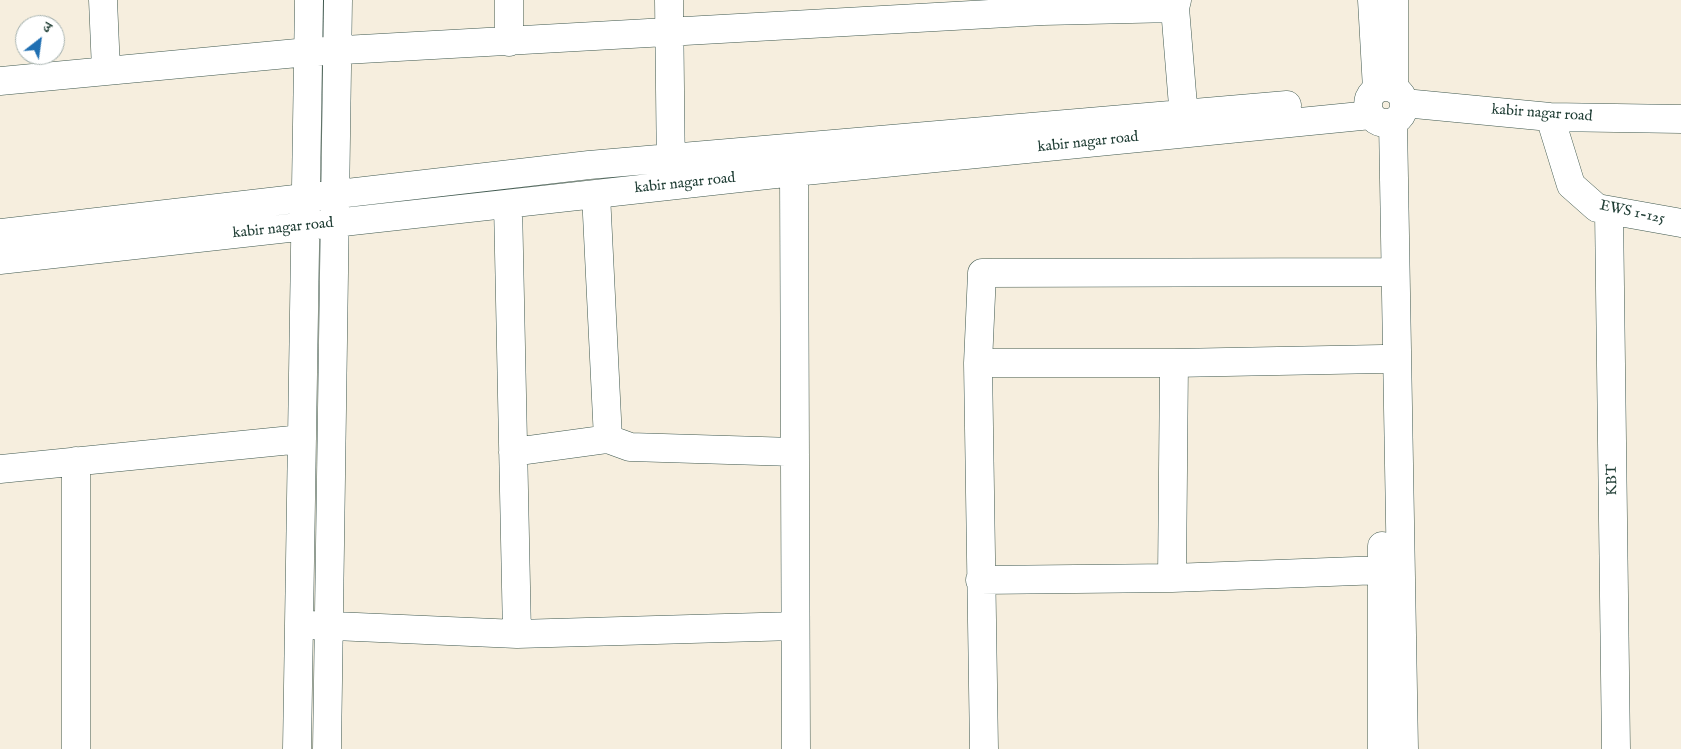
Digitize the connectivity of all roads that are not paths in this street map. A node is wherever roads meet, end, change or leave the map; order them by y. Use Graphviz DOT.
graph roads {
  1 [pos="103,0"];
  2 [pos="309,0"];
  3 [pos="338,0"];
  4 [pos="509,0"];
  5 [pos="669,0"];
  6 [pos="1372,0"];
  7 [pos="1394,0"];
  8 [pos="1176,4"];
  9 [pos="1043,5"];
  10 [pos="669,31"];
  11 [pos="509,42"];
  12 [pos="337,51"];
  13 [pos="308,52"];
  14 [pos="106,70"];
  15 [pos="0,81"];
  16 [pos="1384,105"];
  17 [pos="1550,117"];
  18 [pos="1681,119"];
  19 [pos="1185,123"];
  20 [pos="671,158"];
  21 [pos="794,172"];
  22 [pos="671,186"];
  23 [pos="336,194"];
  24 [pos="596,194"];
  25 [pos="306,198"];
  26 [pos="508,204"];
  27 [pos="1610,211"];
  28 [pos="335,223"];
  29 [pos="1681,223"];
  30 [pos="306,226"];
  31 [pos="0,233"];
  32 [pos="0,260"];
  33 [pos="1382,272"];
  34 [pos="1382,359"];
  35 [pos="978,363"];
  36 [pos="1174,363"];
  37 [pos="302,439"];
  38 [pos="608,439"];
  39 [pos="513,452"];
  40 [pos="794,452"];
  41 [pos="76,461"];
  42 [pos="0,469"];
  43 [pos="1382,570"];
  44 [pos="1172,578"];
  45 [pos="980,580"];
  46 [pos="300,624"];
  47 [pos="330,625"];
  48 [pos="795,626"];
  49 [pos="517,634"];
  50 [pos="76,749"];
  51 [pos="297,749"];
  52 [pos="327,749"];
  53 [pos="796,749"];
  54 [pos="984,749"];
  55 [pos="1376,749"];
  56 [pos="1382,749"];
  57 [pos="1404,749"];
  58 [pos="1616,749"];
  1 -- 14 [label="street"];
  2 -- 13 [label="street"];
  3 -- 12 [label="street"];
  4 -- 11 [label="street"];
  5 -- 10 [label="street"];
  6 -- 16 [label="street"];
  7 -- 16 [label="street"];
  8 -- 9 [label="street"];
  8 -- 19 [label="street"];
  9 -- 10 [label="street"];
  10 -- 11 [label="street"];
  10 -- 20 [label="street"];
  11 -- 12 [label="street"];
  12 -- 13 [label="street"];
  12 -- 23 [label="street"];
  13 -- 14 [label="street"];
  13 -- 25 [label="street"];
  14 -- 15 [label="street"];
  16 -- 17 [label="street, kabir nagar road"];
  16 -- 19 [label="street, kabir nagar road"];
  16 -- 33 [label="street"];
  16 -- 57 [label="street"];
  17 -- 18 [label="street, kabir nagar road"];
  17 -- 27 [label="street, EWS 1-125"];
  19 -- 20 [label="street"];
  19 -- 21 [label="street, kabir nagar road"];
  20 -- 22 [label="street"];
  20 -- 23 [label="street"];
  21 -- 22 [label="street, kabir nagar road"];
  21 -- 40 [label="street"];
  22 -- 24 [label="street, kabir nagar road"];
  23 -- 25 [label="street"];
  23 -- 28 [label="street"];
  24 -- 26 [label="street, kabir nagar road"];
  24 -- 38 [label="street"];
  25 -- 30 [label="street"];
  25 -- 31 [label="street"];
  26 -- 28 [label="street, kabir nagar road"];
  26 -- 39 [label="street"];
  27 -- 29 [label="street, EWS 1-125"];
  27 -- 58 [label="street, KBT"];
  28 -- 30 [label="street, kabir nagar road"];
  28 -- 47 [label="street"];
  30 -- 32 [label="street, kabir nagar road"];
  30 -- 37 [label="street"];
  33 -- 34 [label="street"];
  33 -- 35 [label="street"];
  34 -- 36 [label="street"];
  34 -- 43 [label="street"];
  35 -- 36 [label="street"];
  35 -- 45 [label="street"];
  36 -- 44 [label="street"];
  37 -- 41 [label="street"];
  37 -- 46 [label="street"];
  38 -- 39 [label="street"];
  38 -- 40 [label="street"];
  39 -- 49 [label="street"];
  40 -- 48 [label="street"];
  41 -- 42 [label="street"];
  41 -- 50 [label="street"];
  43 -- 44 [label="street"];
  43 -- 56 [label="street"];
  44 -- 45 [label="street"];
  45 -- 54 [label="street"];
  46 -- 47 [label="street"];
  46 -- 51 [label="street"];
  47 -- 49 [label="street"];
  47 -- 52 [label="street"];
  48 -- 49 [label="street"];
  48 -- 53 [label="street"];
  55 -- 56 [label="street"];
}
